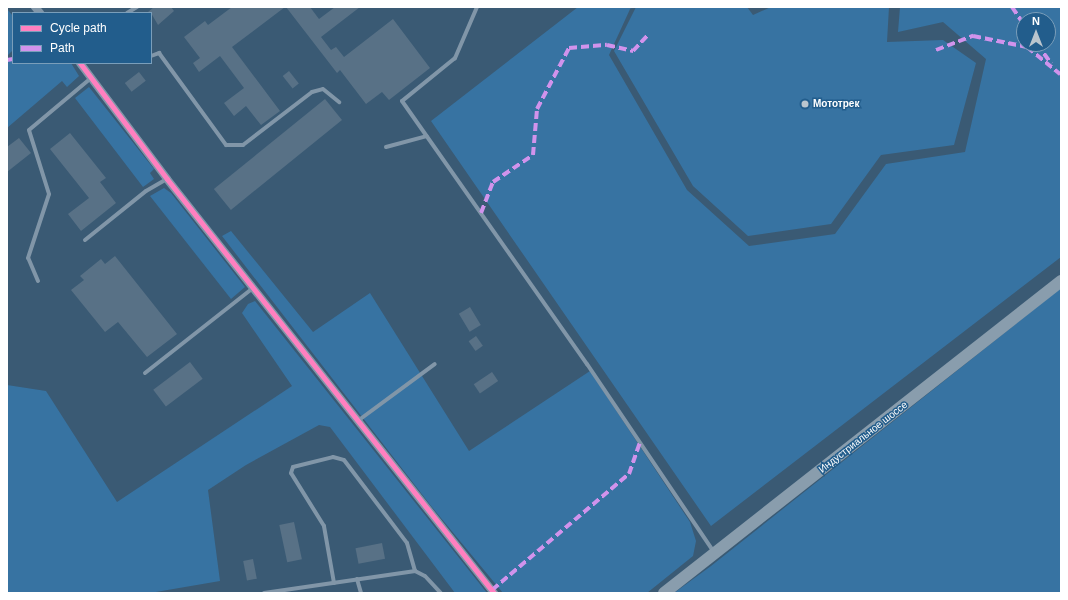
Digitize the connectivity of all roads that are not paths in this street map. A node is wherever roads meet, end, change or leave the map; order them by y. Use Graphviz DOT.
graph roads {
  1 [pos="477,7"];
  2 [pos="152,56"];
  3 [pos="81,64"];
  4 [pos="91,78"];
  5 [pos="339,102"];
  6 [pos="427,136"];
  7 [pos="386,147"];
  8 [pos="167,179"];
  9 [pos="85,240"];
  10 [pos="38,281"];
  11 [pos="1061,281"];
  12 [pos="253,288"];
  13 [pos="435,364"];
  14 [pos="145,373"];
  15 [pos="359,420"];
  16 [pos="715,554"];
  17 [pos="415,570"];
  18 [pos="357,579"];
  19 [pos="334,583"];
  20 [pos="264,593"];
  21 [pos="361,593"];
  22 [pos="441,593"];
  23 [pos="494,593"];
  24 [pos="664,593"];
  1 -- 6 [label="lane"];
  2 -- 5 [label="lane"];
  3 -- 4 [label="street"];
  4 -- 8 [label="street"];
  4 -- 10 [label="lane"];
  6 -- 7 [label="lane"];
  6 -- 16 [label="lane"];
  8 -- 9 [label="lane"];
  8 -- 12 [label="street"];
  11 -- 16 [label="main road, Индустриальное шоссе"];
  12 -- 14 [label="lane"];
  12 -- 15 [label="street"];
  13 -- 15 [label="lane"];
  15 -- 23 [label="street"];
  16 -- 24 [label="main road, Индустриальное шоссе"];
  17 -- 18 [label="lane"];
  17 -- 19 [label="lane"];
  17 -- 22 [label="lane"];
  18 -- 19 [label="lane"];
  18 -- 21 [label="lane"];
  19 -- 20 [label="lane"];
}
